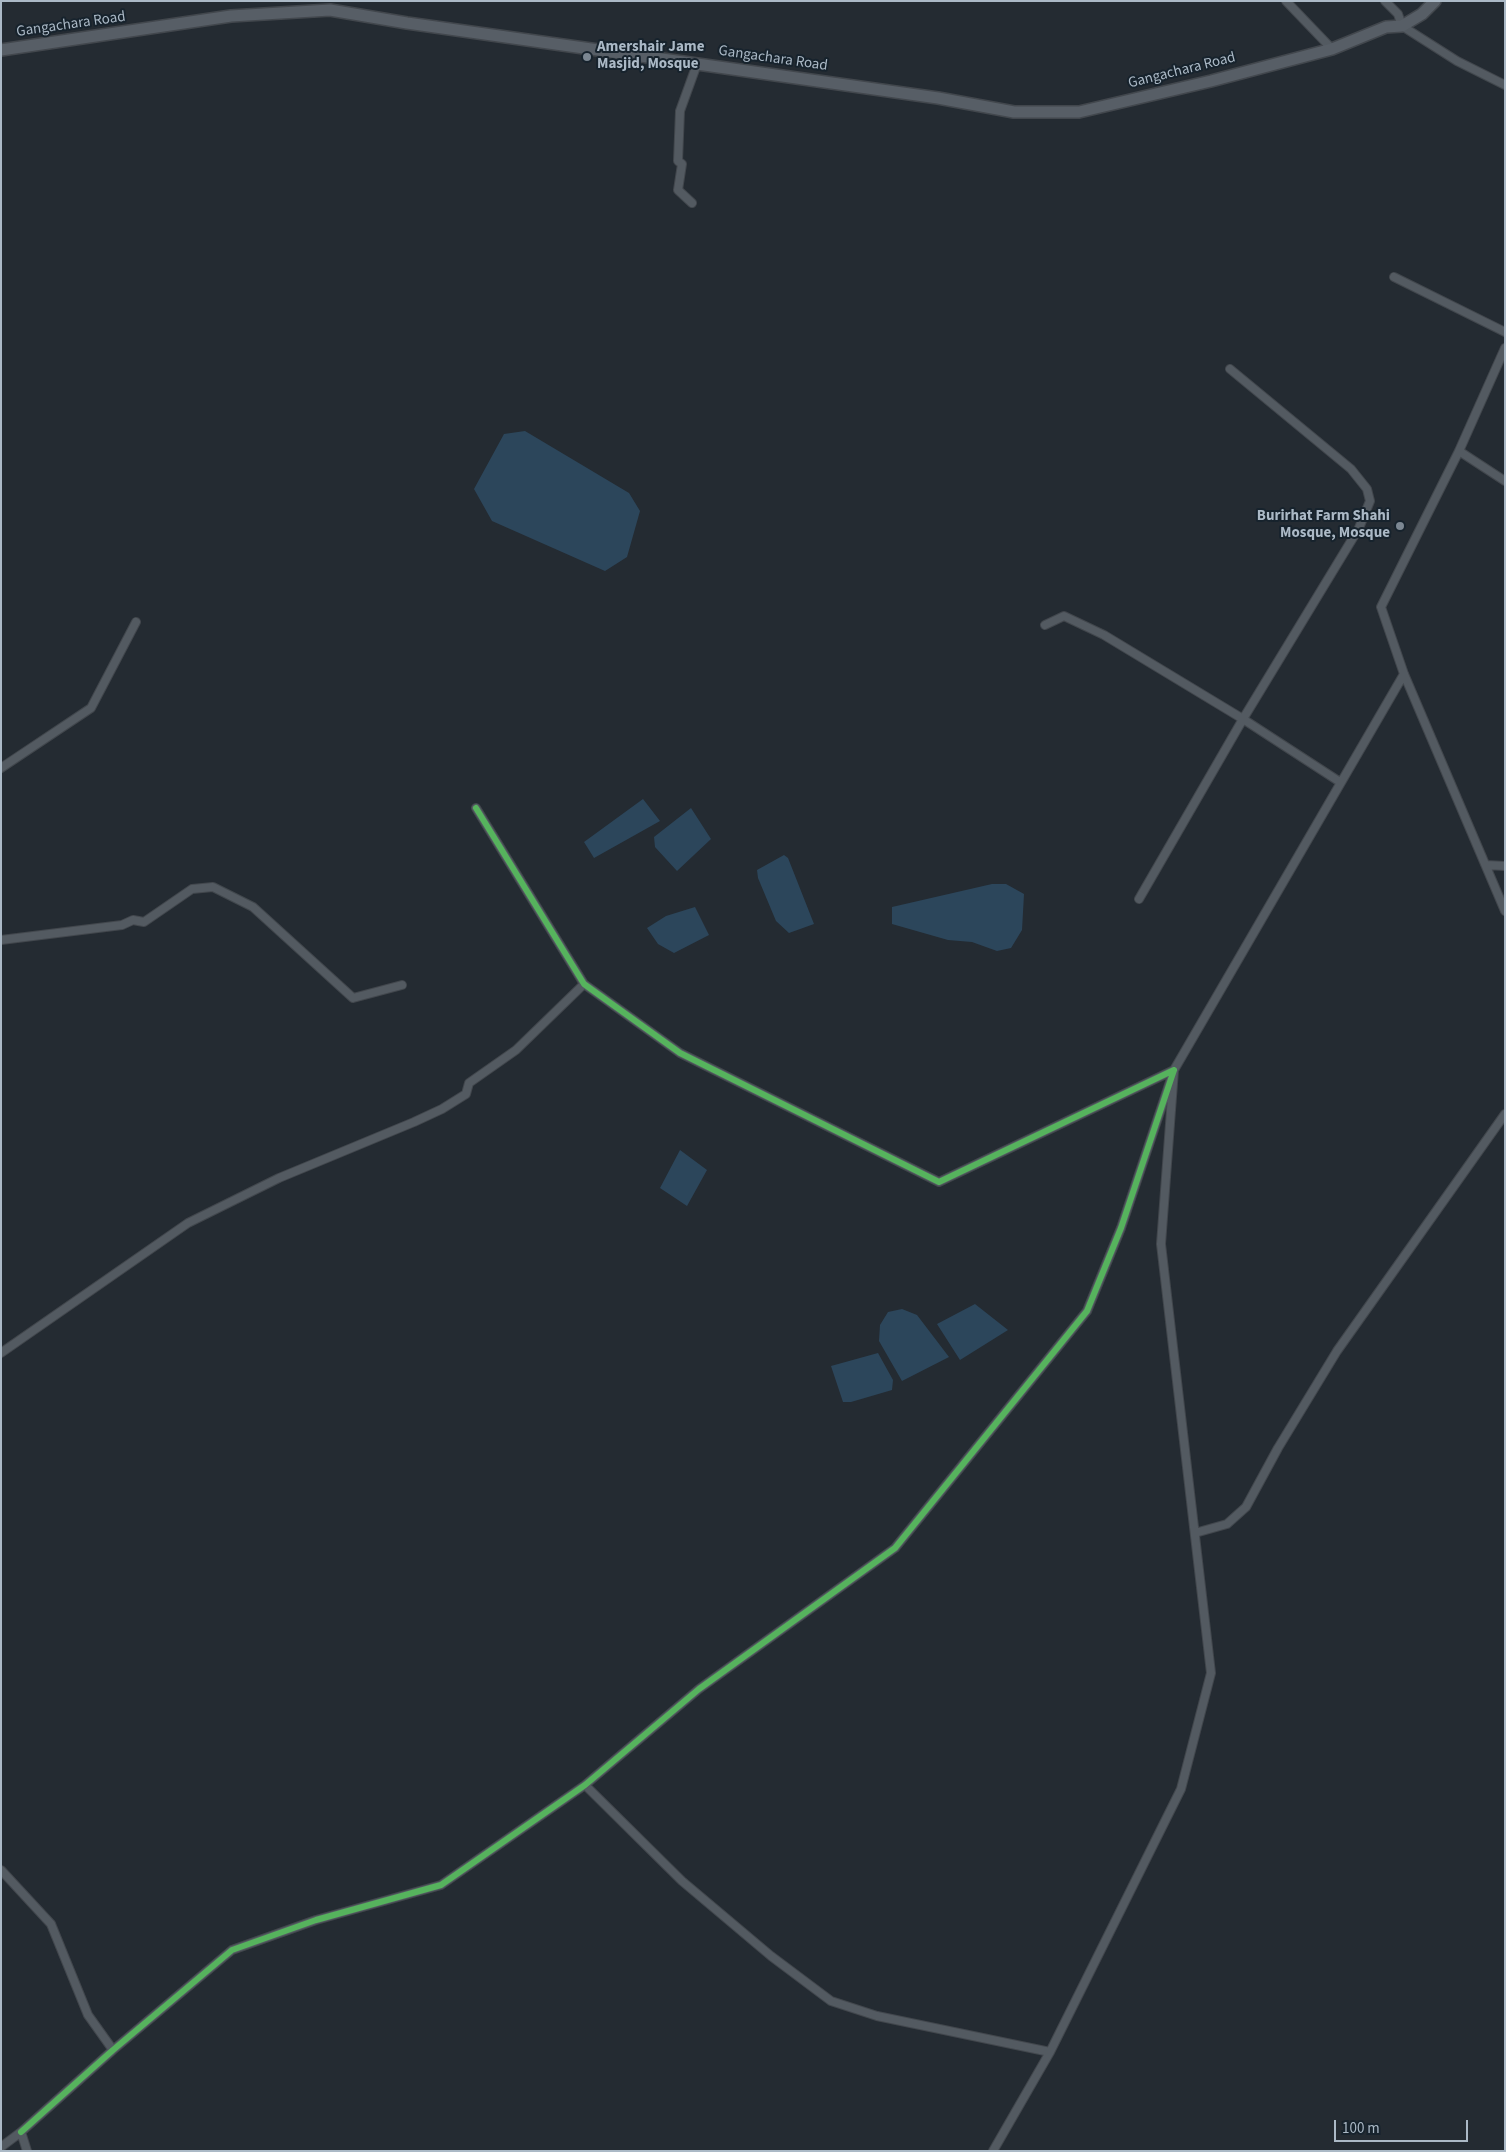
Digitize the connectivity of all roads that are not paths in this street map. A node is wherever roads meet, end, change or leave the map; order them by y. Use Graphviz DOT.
graph roads {
  1 [pos="1286,1"];
  2 [pos="1385,1"];
  3 [pos="1435,1"];
  4 [pos="330,6"];
  5 [pos="1402,26"];
  6 [pos="1332,49"];
  7 [pos="1,50"];
  8 [pos="698,64"];
  9 [pos="1505,85"];
  10 [pos="692,203"];
  11 [pos="1394,277"];
  12 [pos="1505,332"];
  13 [pos="1505,348"];
  14 [pos="1230,369"];
  15 [pos="1459,450"];
  16 [pos="1505,481"];
  17 [pos="136,622"];
  18 [pos="1045,625"];
  19 [pos="1404,674"];
  20 [pos="1243,718"];
  21 [pos="1,768"];
  22 [pos="1340,782"];
  23 [pos="476,808"];
  24 [pos="1486,866"];
  25 [pos="1505,866"];
  26 [pos="1139,900"];
  27 [pos="1505,911"];
  28 [pos="1,940"];
  29 [pos="584,984"];
  30 [pos="402,985"];
  31 [pos="1174,1070"];
  32 [pos="1505,1114"];
  33 [pos="1,1353"];
  34 [pos="1195,1532"];
  35 [pos="585,1785"];
  36 [pos="1,1870"];
  37 [pos="114,2050"];
  38 [pos="1050,2052"];
  39 [pos="21,2132"];
  40 [pos="1,2147"];
  41 [pos="27,2151"];
  42 [pos="993,2151"];
  1 -- 6 [label="street"];
  2 -- 5 [label="street"];
  3 -- 5 [label="main road, Gangachara Road"];
  4 -- 7 [label="main road, Gangachara Road"];
  4 -- 8 [label="main road, Gangachara Road"];
  5 -- 6 [label="main road, Gangachara Road"];
  5 -- 9 [label="street"];
  6 -- 8 [label="main road, Gangachara Road"];
  8 -- 10 [label="street"];
  11 -- 12 [label="street"];
  13 -- 15 [label="street"];
  14 -- 20 [label="street"];
  15 -- 16 [label="street"];
  15 -- 19 [label="street"];
  17 -- 21 [label="street"];
  18 -- 20 [label="street"];
  19 -- 22 [label="street"];
  19 -- 24 [label="street"];
  20 -- 22 [label="street"];
  20 -- 26 [label="street"];
  22 -- 31 [label="street"];
  23 -- 29 [label="street"];
  24 -- 25 [label="street"];
  24 -- 27 [label="street"];
  28 -- 30 [label="street"];
  29 -- 31 [label="street"];
  29 -- 33 [label="street"];
  31 -- 34 [label="street"];
  31 -- 35 [label="street"];
  32 -- 34 [label="street"];
  34 -- 38 [label="street"];
  35 -- 37 [label="street"];
  35 -- 38 [label="street"];
  36 -- 37 [label="street"];
  37 -- 39 [label="street"];
  38 -- 42 [label="street"];
  39 -- 40 [label="street"];
  39 -- 41 [label="street"];
}
